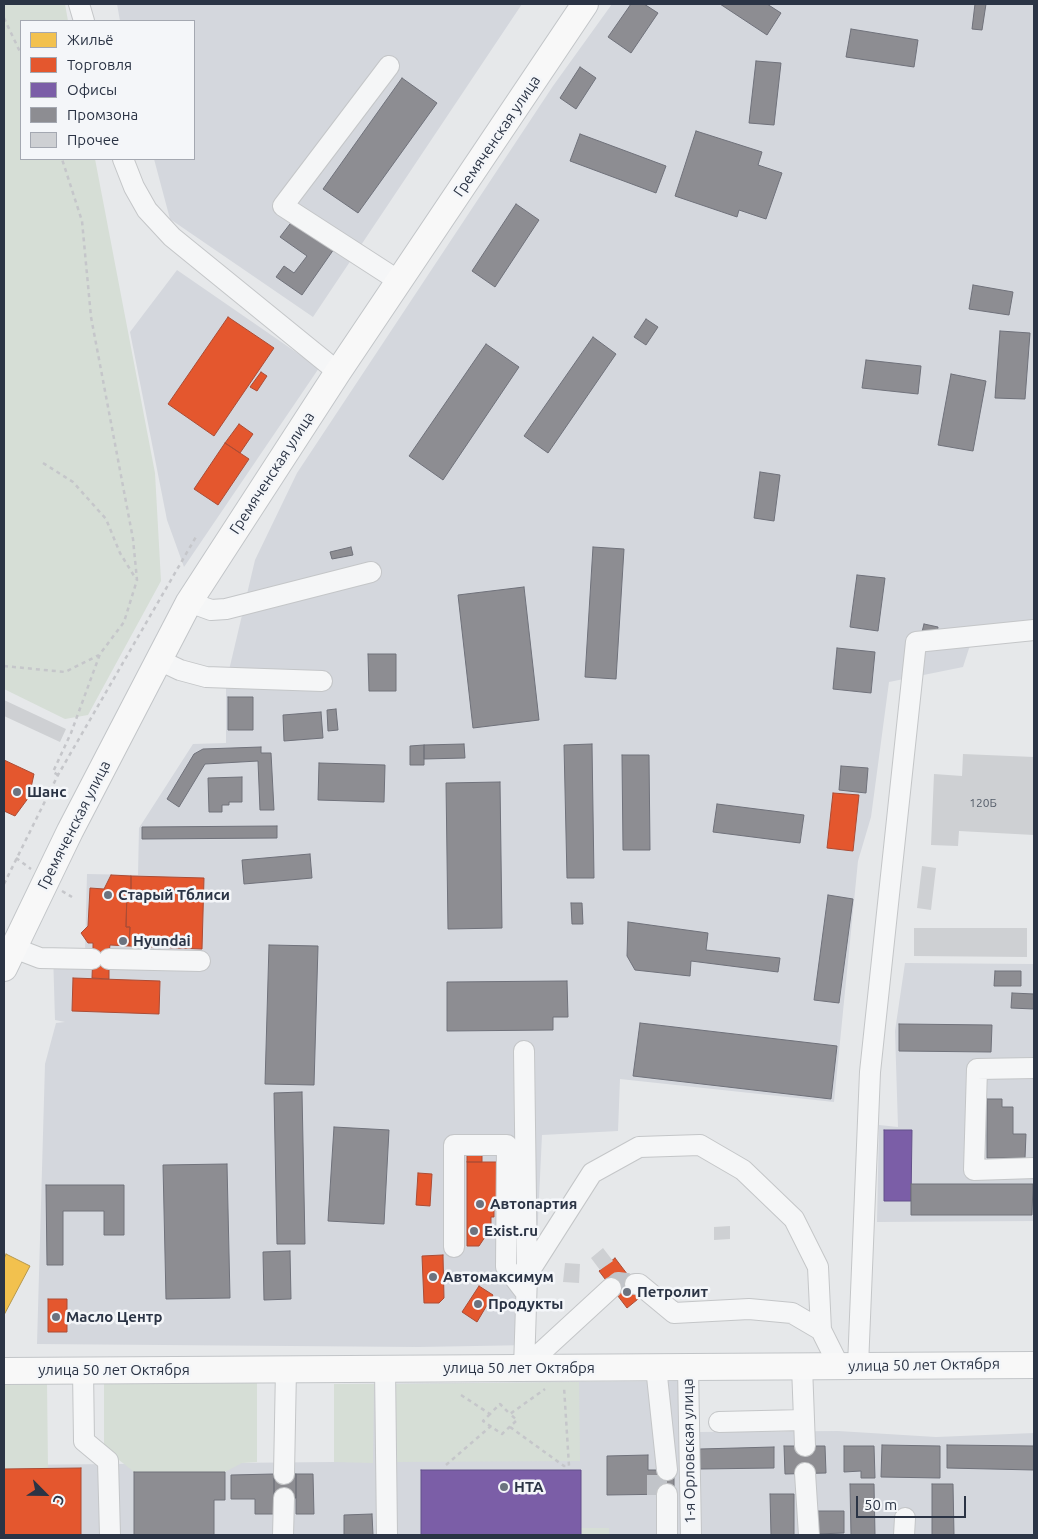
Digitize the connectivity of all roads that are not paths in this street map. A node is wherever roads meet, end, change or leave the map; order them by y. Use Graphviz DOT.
graph roads {
  1 [pos="79,4"];
  2 [pos="586,4"];
  3 [pos="84,20"];
  4 [pos="389,66"];
  5 [pos="123,160"];
  6 [pos="399,281"];
  7 [pos="338,372"];
  8 [pos="371,572"];
  9 [pos="189,602"];
  10 [pos="1034,630"];
  11 [pos="159,660"];
  12 [pos="322,681"];
  13 [pos="9,958"];
  14 [pos="200,961"];
  15 [pos="524,1051"];
  16 [pos="1034,1068"];
  17 [pos="1034,1168"];
  18 [pos="454,1247"];
  19 [pos="527,1284"];
  20 [pos="635,1284"];
  21 [pos="611,1288"];
  22 [pos="821,1330"];
  23 [pos="1034,1365"];
  24 [pos="802,1366"];
  25 [pos="849,1366"];
  26 [pos="656,1367"];
  27 [pos="688,1367"];
  28 [pos="385,1368"];
  29 [pos="524,1368"];
  30 [pos="286,1369"];
  31 [pos="83,1370"];
  32 [pos="4,1371"];
  33 [pos="804,1420"];
  34 [pos="719,1422"];
  35 [pos="805,1446"];
  36 [pos="662,1470"];
  37 [pos="805,1473"];
  38 [pos="284,1474"];
  39 [pos="284,1498"];
  40 [pos="110,1535"];
  41 [pos="283,1535"];
  42 [pos="386,1535"];
  43 [pos="657,1535"];
  44 [pos="667,1535"];
  45 [pos="691,1535"];
  46 [pos="809,1535"];
  1 -- 3 [label="street"];
  2 -- 6 [label="main road, Гремяченская улица"];
  4 -- 6 [label="street"];
  5 -- 7 [label="street"];
  6 -- 7 [label="main road, Гремяченская улица"];
  7 -- 9 [label="main road, Гремяченская улица"];
  8 -- 9 [label="street"];
  9 -- 11 [label="main road, Гремяченская улица"];
  10 -- 25 [label="street"];
  11 -- 12 [label="street"];
  11 -- 13 [label="main road, Гремяченская улица"];
  13 -- 14 [label="street"];
  15 -- 19 [label="street"];
  16 -- 17 [label="street"];
  18 -- 19 [label="street"];
  19 -- 22 [label="street"];
  19 -- 29 [label="street"];
  20 -- 22 [label="street"];
  21 -- 29 [label="street"];
  22 -- 25 [label="street"];
  23 -- 25 [label="main road, улица 50 лет Октября"];
  24 -- 25 [label="main road, улица 50 лет Октября"];
  24 -- 27 [label="main road, улица 50 лет Октября"];
  24 -- 33 [label="street"];
  26 -- 27 [label="main road, улица 50 лет Октября"];
  26 -- 29 [label="main road, улица 50 лет Октября"];
  26 -- 36 [label="street"];
  27 -- 45 [label="street, 1-я Орловская улица"];
  28 -- 29 [label="main road, улица 50 лет Октября"];
  28 -- 30 [label="main road, улица 50 лет Октября"];
  28 -- 42 [label="street"];
  30 -- 31 [label="main road, улица 50 лет Октября"];
  30 -- 38 [label="street"];
  31 -- 32 [label="main road, улица 50 лет Октября"];
  31 -- 40 [label="street"];
  33 -- 34 [label="street"];
  33 -- 35 [label="street"];
  37 -- 46 [label="street"];
  39 -- 41 [label="street"];
  43 -- 44 [label="street"];
}
